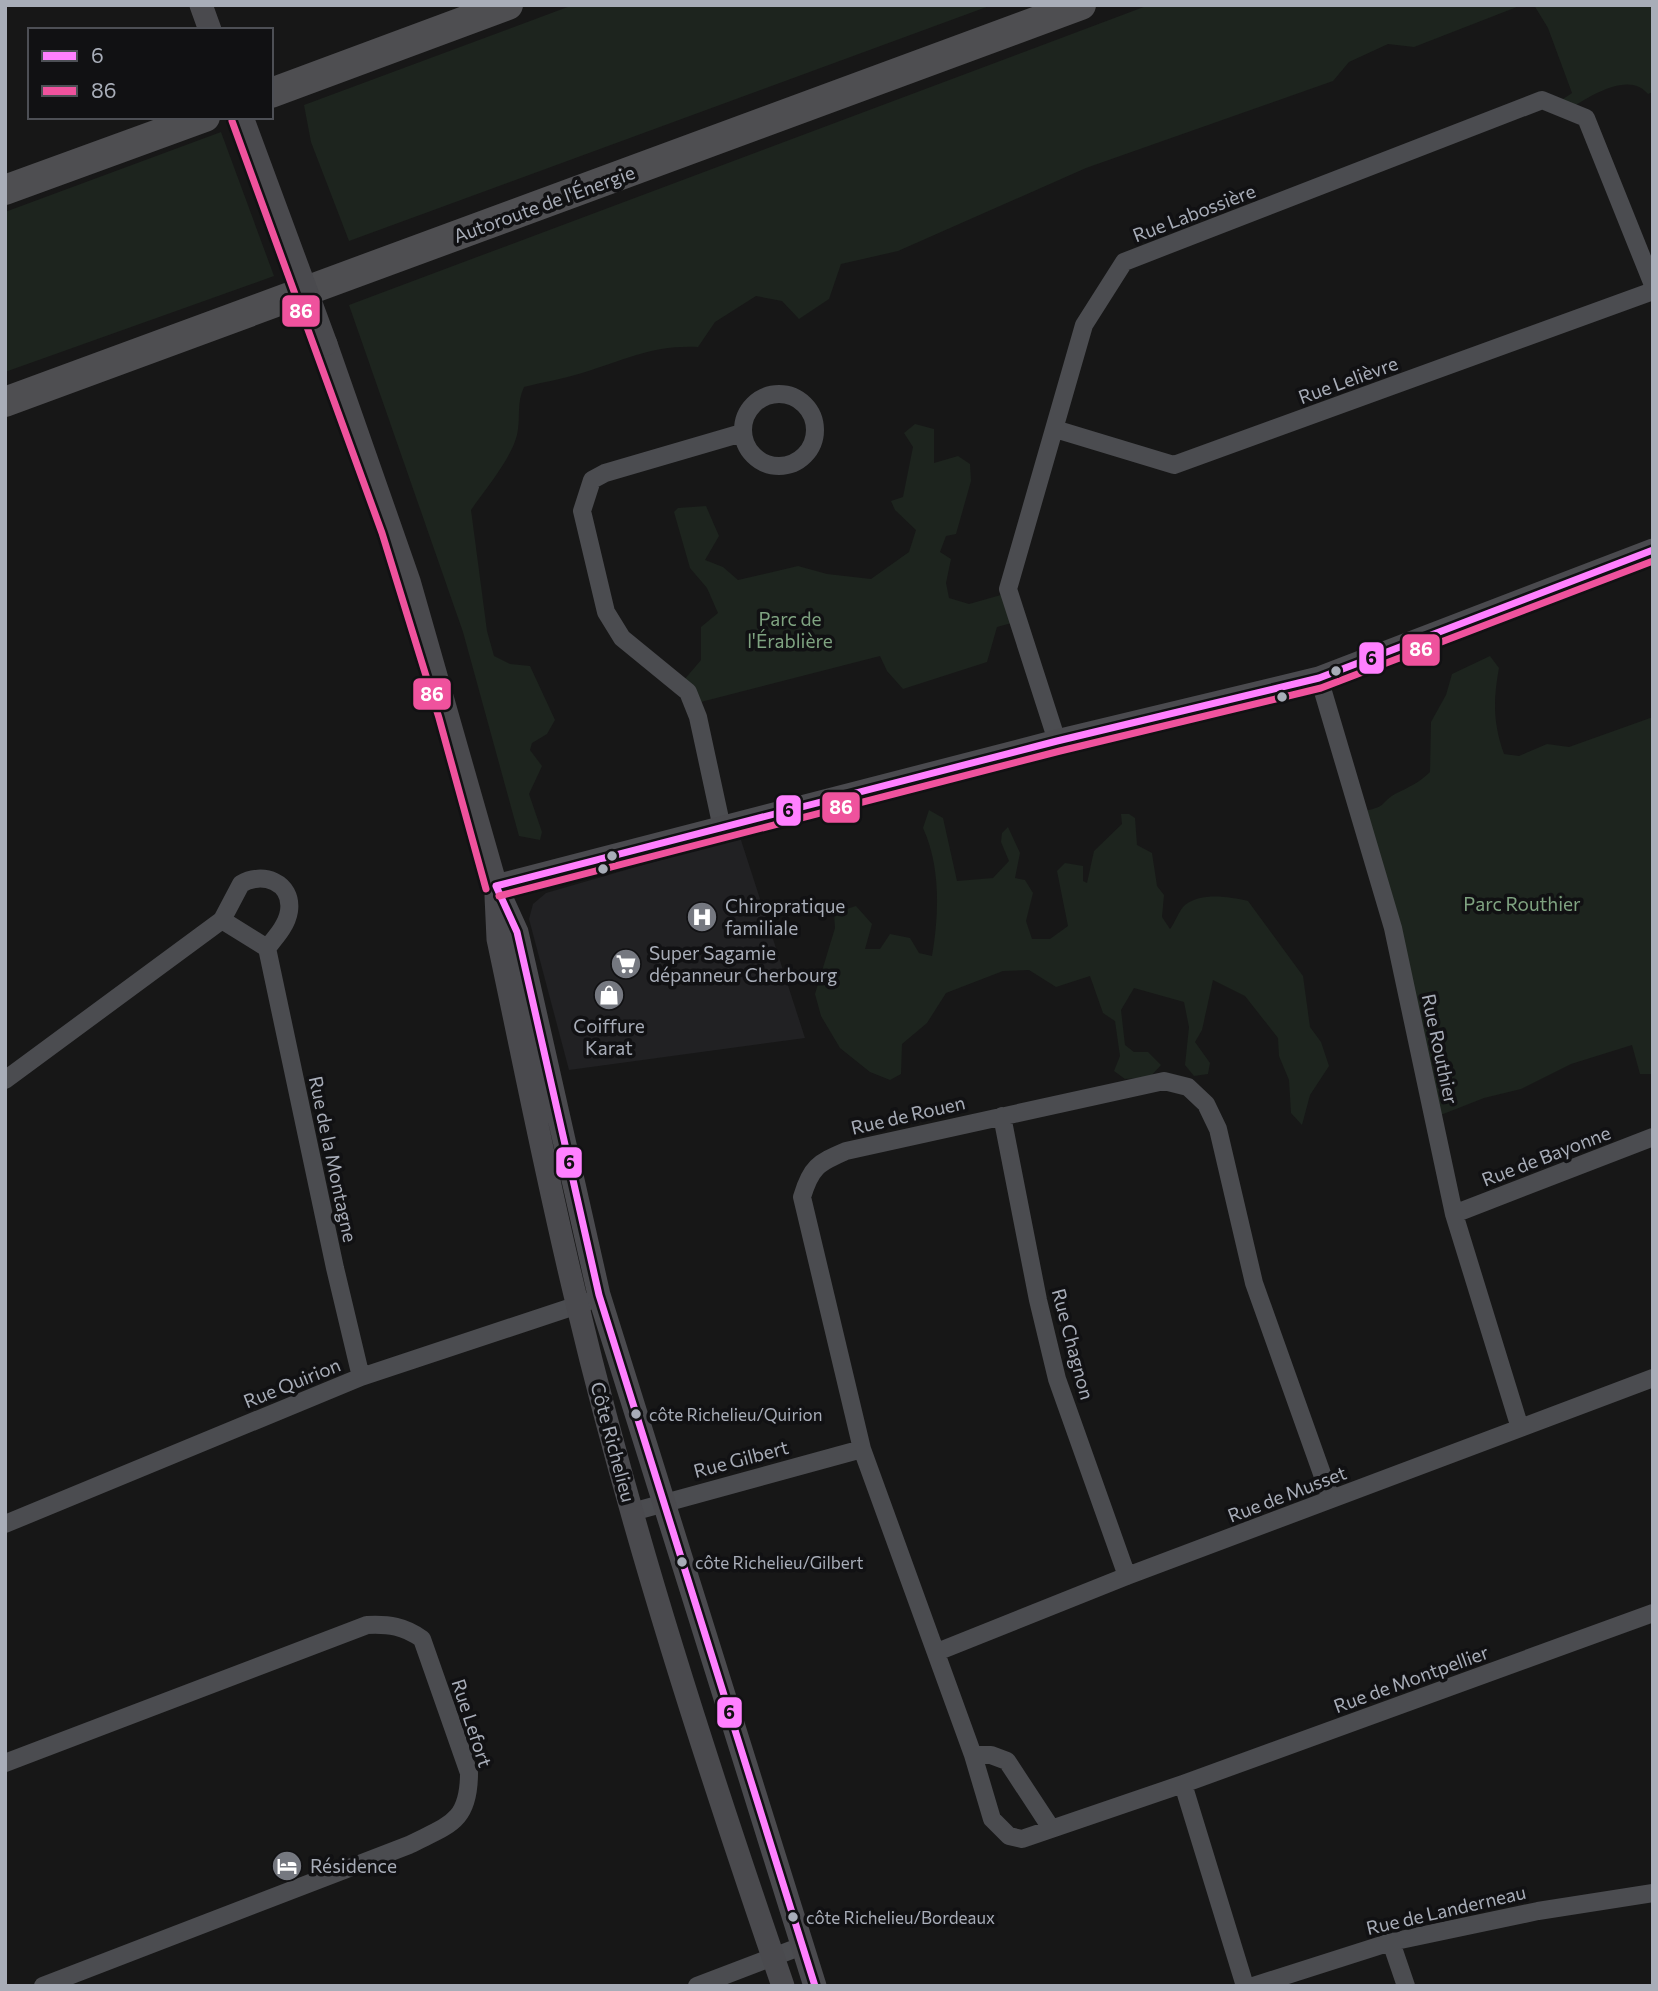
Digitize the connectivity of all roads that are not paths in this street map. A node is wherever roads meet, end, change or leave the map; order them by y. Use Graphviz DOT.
graph roads {
  1 [pos="201,5"];
  2 [pos="508,5"];
  3 [pos="1081,5"];
  4 [pos="209,28"];
  5 [pos="273,92"];
  6 [pos="200,119"];
  7 [pos="243,119"];
  8 [pos="5,190"];
  9 [pos="1653,285"];
  10 [pos="1653,291"];
  11 [pos="5,401"];
  12 [pos="1055,429"];
  13 [pos="742,433"];
  14 [pos="1653,550"];
  15 [pos="1319,678"];
  16 [pos="1057,741"];
  17 [pos="722,828"];
  18 [pos="496,886"];
  19 [pos="222,920"];
  20 [pos="267,948"];
  21 [pos="5,1080"];
  22 [pos="1002,1116"];
  23 [pos="1653,1137"];
  24 [pos="1454,1214"];
  25 [pos="599,1295"];
  26 [pos="578,1307"];
  27 [pos="361,1377"];
  28 [pos="1653,1378"];
  29 [pos="1520,1428"];
  30 [pos="862,1448"];
  31 [pos="1331,1499"];
  32 [pos="665,1500"];
  33 [pos="632,1511"];
  34 [pos="5,1524"];
  35 [pos="1128,1576"];
  36 [pos="1653,1613"];
  37 [pos="937,1652"];
  38 [pos="973,1755"];
  39 [pos="5,1763"];
  40 [pos="1183,1784"];
  41 [pos="1051,1828"];
  42 [pos="1653,1893"];
  43 [pos="1391,1941"];
  44 [pos="802,1946"];
  45 [pos="773,1957"];
  46 [pos="43,1986"];
  47 [pos="697,1986"];
  48 [pos="783,1986"];
  49 [pos="815,1986"];
  50 [pos="1244,1986"];
  51 [pos="1253,1986"];
  52 [pos="1406,1986"];
  1 -- 4 [label="street"];
  2 -- 5 [label="highway"];
  3 -- 11 [label="highway, Autoroute de l'Énergie"];
  6 -- 8 [label="highway"];
  7 -- 18 [label="street, Côte Richelieu, bridge"];
  9 -- 12 [label="street, Rue Labossière"];
  10 -- 12 [label="street, Rue Lelièvre"];
  12 -- 16 [label="street, Rue Labossière"];
  13 -- 13 [label="street"];
  13 -- 17 [label="street"];
  14 -- 15 [label="street"];
  15 -- 16 [label="street"];
  15 -- 24 [label="street, Rue Routhier"];
  16 -- 17 [label="street"];
  17 -- 18 [label="street"];
  18 -- 25 [label="street, Côte Richelieu"];
  18 -- 26 [label="street, Côte Richelieu"];
  19 -- 20 [label="street"];
  19 -- 20 [label="street"];
  19 -- 21 [label="street"];
  20 -- 27 [label="street, Rue de la Montagne"];
  22 -- 30 [label="street, Rue de Rouen"];
  22 -- 31 [label="street, Rue de Rouen"];
  22 -- 35 [label="street, Rue Chagnon"];
  23 -- 24 [label="street, Rue de Bayonne"];
  24 -- 29 [label="street, Rue Routhier"];
  25 -- 26 [label="street, Rue Quirion"];
  25 -- 32 [label="street, Côte Richelieu"];
  26 -- 27 [label="street, Rue Quirion"];
  26 -- 33 [label="street, Côte Richelieu"];
  27 -- 34 [label="street, Rue Quirion"];
  28 -- 29 [label="street, Rue de Musset"];
  29 -- 31 [label="street, Rue de Musset"];
  30 -- 32 [label="street, Rue Gilbert"];
  30 -- 37 [label="street, Rue de Rouen"];
  31 -- 35 [label="street, Rue de Musset"];
  32 -- 33 [label="street, Rue Gilbert"];
  32 -- 44 [label="street, Côte Richelieu"];
  33 -- 45 [label="street, Côte Richelieu"];
  35 -- 37 [label="street, Rue de Musset"];
  36 -- 40 [label="street, Rue de Montpellier"];
  37 -- 38 [label="street, Rue de Rouen"];
  38 -- 41 [label="street"];
  38 -- 41 [label="street, Rue de Rouen"];
  39 -- 46 [label="street, Rue Lefort"];
  40 -- 41 [label="street, Rue de Montpellier"];
  40 -- 50 [label="street"];
  42 -- 43 [label="street, Rue de Landerneau"];
  43 -- 51 [label="street, Rue de Landerneau"];
  43 -- 52 [label="street"];
  44 -- 45 [label="street"];
  44 -- 49 [label="street, Côte Richelieu"];
  45 -- 47 [label="street"];
  45 -- 48 [label="street, Côte Richelieu"];
}
